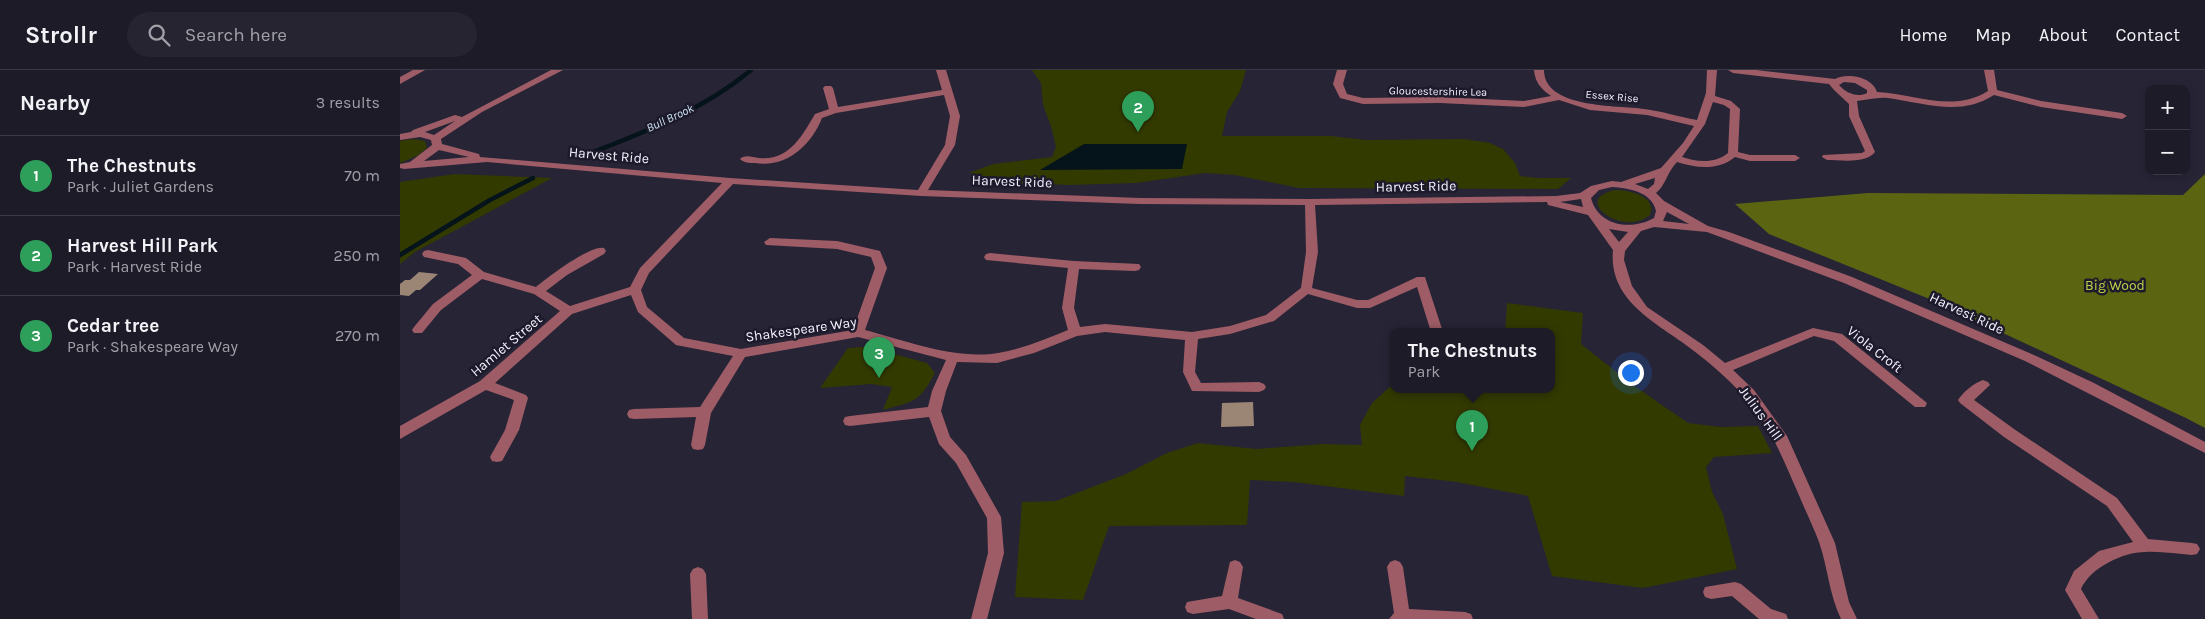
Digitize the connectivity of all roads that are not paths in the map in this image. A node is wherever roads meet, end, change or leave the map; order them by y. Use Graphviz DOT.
graph roads {
  1 [pos="420,70"];
  2 [pos="558,70"];
  3 [pos="941,70"];
  4 [pos="1338,70"];
  5 [pos="1538,70"];
  6 [pos="1712,70"];
  7 [pos="1733,70"];
  8 [pos="1989,70"];
  9 [pos="1853,74"];
  10 [pos="400,81"];
  11 [pos="1834,85"];
  12 [pos="828,88"];
  13 [pos="1872,91"];
  14 [pos="947,92"];
  15 [pos="1993,92"];
  16 [pos="1560,97"];
  17 [pos="1710,98"];
  18 [pos="1854,99"];
  19 [pos="479,110"];
  20 [pos="834,110"];
  21 [pos="2122,116"];
  22 [pos="1700,124"];
  23 [pos="404,136"];
  24 [pos="436,142"];
  25 [pos="1733,154"];
  26 [pos="1827,157"];
  27 [pos="1675,158"];
  28 [pos="1796,158"];
  29 [pos="487,159"];
  30 [pos="745,159"];
  31 [pos="402,167"];
  32 [pos="1664,170"];
  33 [pos="730,181"];
  34 [pos="1622,184"];
  35 [pos="1590,192"];
  36 [pos="921,193"];
  37 [pos="1650,193"];
  38 [pos="1537,200"];
  39 [pos="1310,202"];
  40 [pos="1659,203"];
  41 [pos="1593,215"];
  42 [pos="1654,224"];
  43 [pos="1638,229"];
  44 [pos="1706,230"];
  45 [pos="770,242"];
  46 [pos="1618,250"];
  47 [pos="600,251"];
  48 [pos="428,254"];
  49 [pos="990,257"];
  50 [pos="1074,265"];
  51 [pos="1135,267"];
  52 [pos="480,275"];
  53 [pos="635,290"];
  54 [pos="1306,290"];
  55 [pos="538,291"];
  56 [pos="568,311"];
  57 [pos="1436,328"];
  58 [pos="418,330"];
  59 [pos="1075,332"];
  60 [pos="858,333"];
  61 [pos="1192,336"];
  62 [pos="741,353"];
  63 [pos="953,357"];
  64 [pos="1724,369"];
  65 [pos="485,384"];
  66 [pos="1983,385"];
  67 [pos="1259,387"];
  68 [pos="1920,403"];
  69 [pos="934,411"];
  70 [pos="704,412"];
  71 [pos="634,414"];
  72 [pos="850,421"];
  73 [pos="403,427"];
  74 [pos="698,445"];
  75 [pos="2205,448"];
  76 [pos="497,457"];
  77 [pos="2144,545"];
  78 [pos="2192,549"];
  79 [pos="1235,566"];
  80 [pos="1395,567"];
  81 [pos="698,574"];
  82 [pos="1711,592"];
  83 [pos="1229,602"];
  84 [pos="1193,607"];
  85 [pos="1400,617"];
  86 [pos="700,619"];
  87 [pos="978,619"];
  88 [pos="1276,619"];
  89 [pos="1465,619"];
  90 [pos="1780,619"];
  91 [pos="1849,619"];
  92 [pos="2091,619"];
  1 -- 10 [label="street"];
  2 -- 19 [label="street"];
  3 -- 14 [label="street"];
  4 -- 16 [label="street, Gloucestershire Lea"];
  5 -- 16 [label="street, Essex Rise"];
  6 -- 17 [label="street"];
  7 -- 11 [label="street"];
  8 -- 15 [label="street"];
  9 -- 11 [label="street"];
  9 -- 13 [label="street"];
  11 -- 18 [label="street"];
  12 -- 20 [label="street"];
  13 -- 15 [label="street"];
  13 -- 18 [label="street"];
  14 -- 20 [label="street"];
  14 -- 36 [label="street"];
  15 -- 21 [label="street"];
  16 -- 22 [label="street, Essex Rise"];
  17 -- 22 [label="street"];
  17 -- 25 [label="street"];
  18 -- 26 [label="street"];
  19 -- 23 [label="street"];
  19 -- 24 [label="street"];
  20 -- 30 [label="street"];
  22 -- 27 [label="street"];
  23 -- 24 [label="street, Harvest Ride"];
  24 -- 29 [label="street, Harvest Ride"];
  24 -- 31 [label="street"];
  25 -- 27 [label="street"];
  25 -- 28 [label="street"];
  27 -- 32 [label="street"];
  29 -- 31 [label="street, Harvest Ride"];
  29 -- 33 [label="street, Harvest Ride"];
  32 -- 34 [label="street"];
  32 -- 37 [label="street"];
  33 -- 36 [label="street, Harvest Ride"];
  33 -- 53 [label="street"];
  34 -- 35 [label="street"];
  34 -- 37 [label="street"];
  35 -- 38 [label="street, Harvest Ride"];
  35 -- 41 [label="street"];
  36 -- 39 [label="street, Harvest Ride"];
  37 -- 40 [label="street"];
  38 -- 39 [label="street, Harvest Ride"];
  38 -- 41 [label="street, Harvest Ride"];
  39 -- 54 [label="street"];
  40 -- 42 [label="street"];
  40 -- 44 [label="street, Harvest Ride"];
  41 -- 43 [label="street"];
  41 -- 46 [label="street, Julius Hill"];
  42 -- 43 [label="street"];
  42 -- 44 [label="street, Harvest Ride"];
  43 -- 46 [label="street"];
  44 -- 75 [label="street, Harvest Ride"];
  45 -- 60 [label="street"];
  46 -- 64 [label="street, Julius Hill"];
  47 -- 55 [label="street"];
  48 -- 52 [label="street"];
  49 -- 50 [label="street"];
  50 -- 51 [label="street"];
  50 -- 59 [label="street"];
  52 -- 55 [label="street"];
  52 -- 58 [label="street"];
  53 -- 56 [label="street, Hamlet Street"];
  53 -- 62 [label="street, Shakespeare Way"];
  54 -- 57 [label="street"];
  54 -- 61 [label="street, Shakespeare Way"];
  55 -- 56 [label="street"];
  56 -- 65 [label="street, Hamlet Street"];
  59 -- 61 [label="street, Shakespeare Way"];
  59 -- 63 [label="street, Shakespeare Way"];
  60 -- 62 [label="street, Shakespeare Way"];
  60 -- 63 [label="street, Shakespeare Way"];
  61 -- 67 [label="street"];
  62 -- 70 [label="street"];
  63 -- 69 [label="street"];
  64 -- 68 [label="street, Viola Croft"];
  64 -- 91 [label="street, Julius Hill"];
  65 -- 73 [label="street, Hamlet Street"];
  65 -- 76 [label="street"];
  66 -- 77 [label="street"];
  69 -- 72 [label="street"];
  69 -- 87 [label="street"];
  70 -- 71 [label="street"];
  70 -- 74 [label="street"];
  77 -- 78 [label="street"];
  77 -- 92 [label="street"];
  79 -- 83 [label="street"];
  80 -- 85 [label="street"];
  81 -- 86 [label="street"];
  82 -- 90 [label="street"];
  83 -- 84 [label="street"];
  83 -- 88 [label="street"];
  85 -- 89 [label="street"];
}
